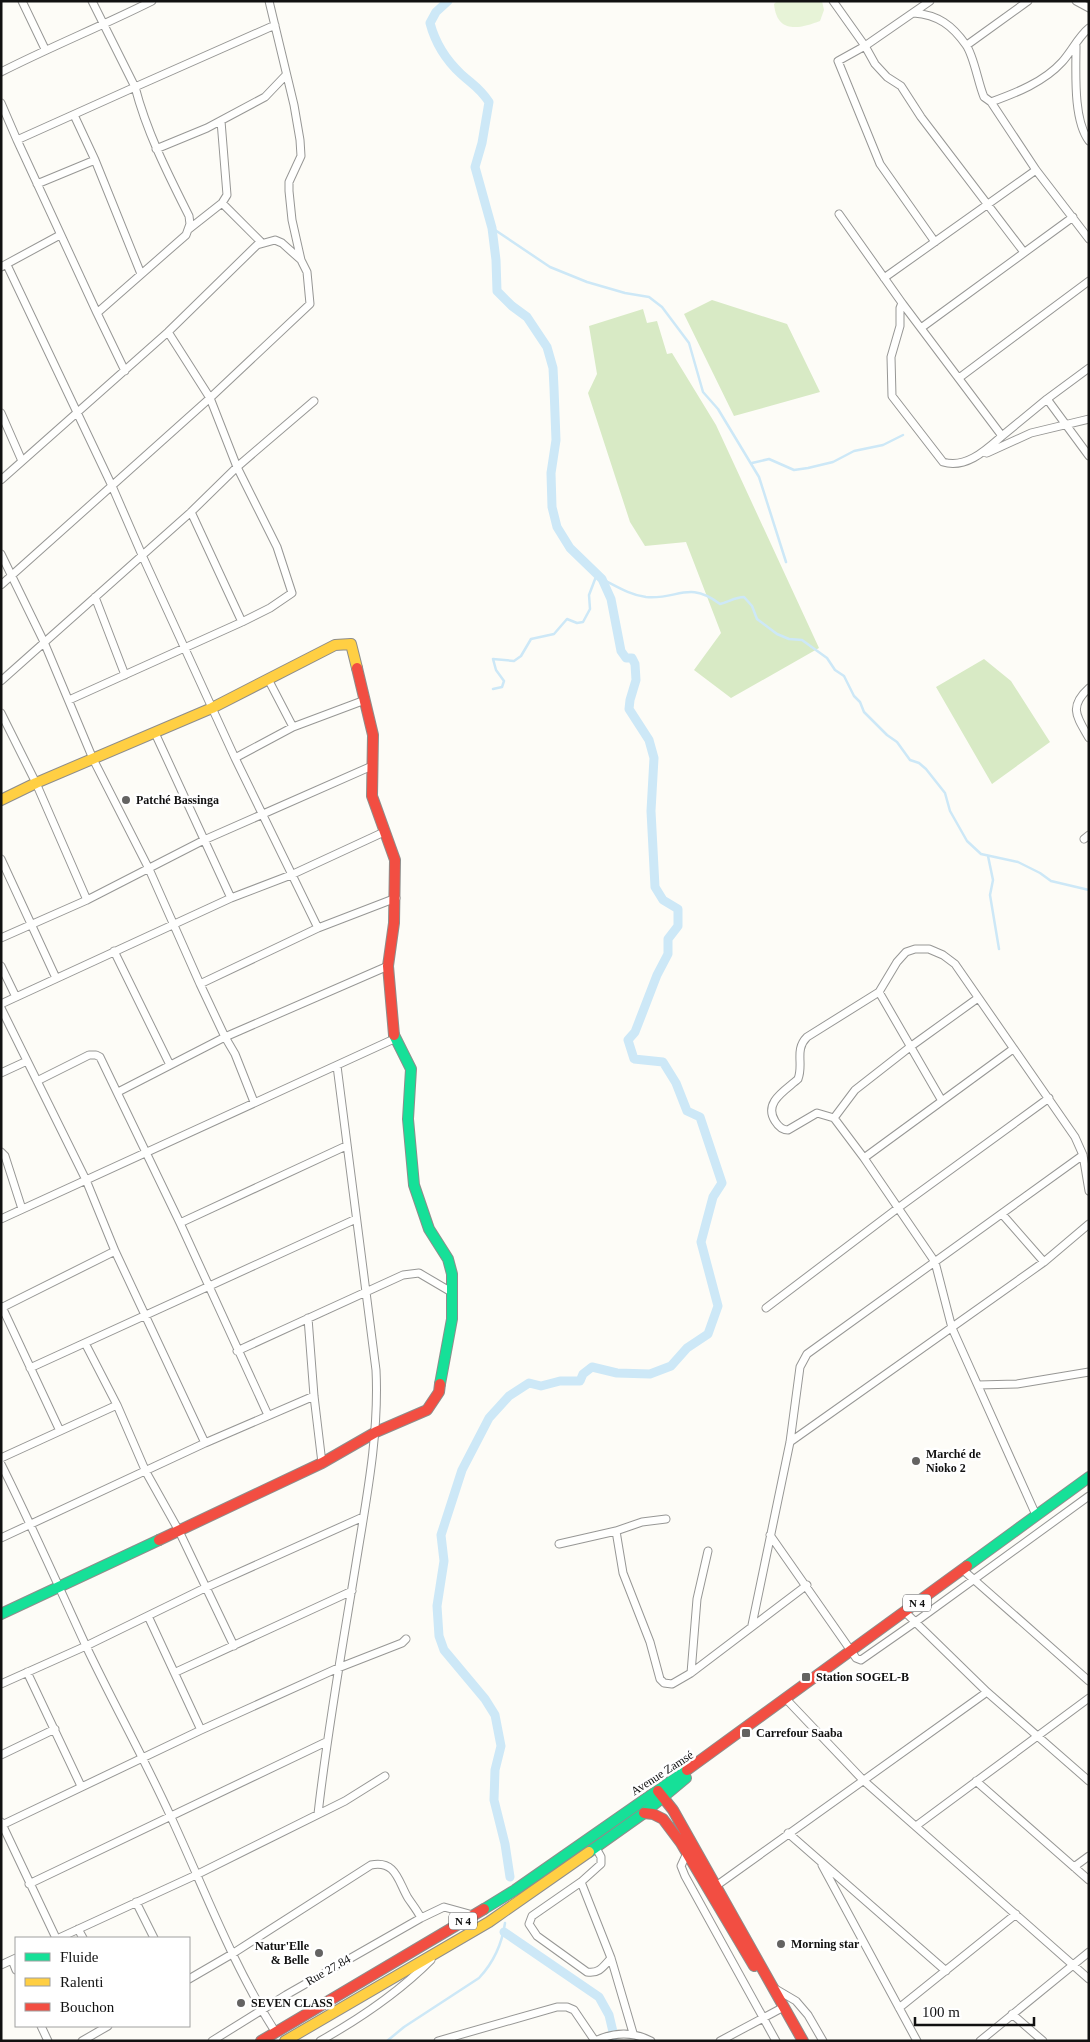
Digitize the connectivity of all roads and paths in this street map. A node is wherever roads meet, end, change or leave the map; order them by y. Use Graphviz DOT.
graph roads {
  1 [pos="22,1"];
  2 [pos="92,1"];
  3 [pos="152,1"];
  4 [pos="268,1"];
  5 [pos="832,1"];
  6 [pos="930,1"];
  7 [pos="1028,1"];
  8 [pos="1076,1"];
  9 [pos="1089,8"];
  10 [pos="914,13"];
  11 [pos="103,25"];
  12 [pos="274,25"];
  13 [pos="1089,28"];
  14 [pos="967,45"];
  15 [pos="865,46"];
  16 [pos="1076,46"];
  17 [pos="45,49"];
  18 [pos="1,72"];
  19 [pos="286,75"];
  20 [pos="135,87"];
  21 [pos="991,102"];
  22 [pos="1,103"];
  23 [pos="74,115"];
  24 [pos="221,121"];
  25 [pos="17,140"];
  26 [pos="1089,141"];
  27 [pos="156,149"];
  28 [pos="95,160"];
  29 [pos="1036,170"];
  30 [pos="37,184"];
  31 [pos="222,203"];
  32 [pos="986,205"];
  33 [pos="839,214"];
  34 [pos="1073,217"];
  35 [pos="189,230"];
  36 [pos="60,235"];
  37 [pos="1089,239"];
  38 [pos="935,242"];
  39 [pos="262,243"];
  40 [pos="1023,251"];
  41 [pos="301,260"];
  42 [pos="4,266"];
  43 [pos="141,274"];
  44 [pos="884,278"];
  45 [pos="1089,281"];
  46 [pos="902,303"];
  47 [pos="97,313"];
  48 [pos="921,328"];
  49 [pos="168,332"];
  50 [pos="1089,368"];
  51 [pos="125,370"];
  52 [pos="959,378"];
  53 [pos="210,398"];
  54 [pos="1047,399"];
  55 [pos="314,401"];
  56 [pos="1,413"];
  57 [pos="77,413"];
  58 [pos="1089,419"];
  59 [pos="1066,425"];
  60 [pos="1002,436"];
  61 [pos="1089,456"];
  62 [pos="22,461"];
  63 [pos="966,462"];
  64 [pos="237,467"];
  65 [pos="1,480"];
  66 [pos="112,486"];
  67 [pos="191,512"];
  68 [pos="1,554"];
  69 [pos="142,555"];
  70 [pos="12,577"];
  71 [pos="1,585"];
  72 [pos="95,596"];
  73 [pos="242,622"];
  74 [pos="44,642"];
  75 [pos="184,649"];
  76 [pos="125,675"];
  77 [pos="268,679"];
  78 [pos="1,681"];
  79 [pos="1089,688"];
  80 [pos="69,700"];
  81 [pos="365,700"];
  82 [pos="212,708"];
  83 [pos="1,713"];
  84 [pos="294,726"];
  85 [pos="155,733"];
  86 [pos="1089,738"];
  87 [pos="235,758"];
  88 [pos="93,759"];
  89 [pos="372,766"];
  90 [pos="36,783"];
  91 [pos="1,800"];
  92 [pos="262,814"];
  93 [pos="384,832"];
  94 [pos="204,840"];
  95 [pos="2,863"];
  96 [pos="149,869"];
  97 [pos="291,875"];
  98 [pos="231,898"];
  99 [pos="396,898"];
  100 [pos="87,900"];
  101 [pos="174,924"];
  102 [pos="31,925"];
  103 [pos="318,928"];
  104 [pos="1,938"];
  105 [pos="114,951"];
  106 [pos="1,966"];
  107 [pos="388,966"];
  108 [pos="56,978"];
  109 [pos="200,984"];
  110 [pos="879,992"];
  111 [pos="16,997"];
  112 [pos="978,998"];
  113 [pos="1,1006"];
  114 [pos="225,1037"];
  115 [pos="394,1039"];
  116 [pos="910,1047"];
  117 [pos="1014,1048"];
  118 [pos="27,1061"];
  119 [pos="170,1065"];
  120 [pos="336,1066"];
  121 [pos="1,1073"];
  122 [pos="37,1081"];
  123 [pos="118,1092"];
  124 [pos="1049,1098"];
  125 [pos="942,1101"];
  126 [pos="254,1102"];
  127 [pos="834,1118"];
  128 [pos="346,1146"];
  129 [pos="1,1152"];
  130 [pos="145,1152"];
  131 [pos="1083,1155"];
  132 [pos="864,1158"];
  133 [pos="86,1180"];
  134 [pos="1089,1191"];
  135 [pos="898,1208"];
  136 [pos="22,1209"];
  137 [pos="1002,1214"];
  138 [pos="1,1219"];
  139 [pos="356,1219"];
  140 [pos="180,1223"];
  141 [pos="1089,1224"];
  142 [pos="115,1251"];
  143 [pos="934,1262"];
  144 [pos="1044,1262"];
  145 [pos="208,1286"];
  146 [pos="366,1290"];
  147 [pos="453,1293"];
  148 [pos="2,1307"];
  149 [pos="766,1308"];
  150 [pos="144,1315"];
  151 [pos="308,1318"];
  152 [pos="952,1328"];
  153 [pos="85,1343"];
  154 [pos="237,1350"];
  155 [pos="30,1368"];
  156 [pos="1089,1372"];
  157 [pos="978,1385"];
  158 [pos="314,1396"];
  159 [pos="116,1405"];
  160 [pos="268,1415"];
  161 [pos="60,1431"];
  162 [pos="376,1432"];
  163 [pos="790,1442"];
  164 [pos="205,1443"];
  165 [pos="1,1458"];
  166 [pos="322,1463"];
  167 [pos="1,1464"];
  168 [pos="146,1472"];
  169 [pos="1089,1476"];
  170 [pos="1089,1496"];
  171 [pos="1036,1515"];
  172 [pos="363,1517"];
  173 [pos="666,1519"];
  174 [pos="30,1524"];
  175 [pos="179,1531"];
  176 [pos="616,1531"];
  177 [pos="770,1535"];
  178 [pos="1,1538"];
  179 [pos="559,1544"];
  180 [pos="708,1551"];
  181 [pos="962,1569"];
  182 [pos="974,1580"];
  183 [pos="807,1585"];
  184 [pos="61,1587"];
  185 [pos="207,1587"];
  186 [pos="352,1592"];
  187 [pos="905,1612"];
  188 [pos="1,1614"];
  189 [pos="148,1616"];
  190 [pos="914,1624"];
  191 [pos="752,1625"];
  192 [pos="406,1639"];
  193 [pos="86,1646"];
  194 [pos="234,1646"];
  195 [pos="852,1651"];
  196 [pos="338,1668"];
  197 [pos="27,1672"];
  198 [pos="176,1672"];
  199 [pos="691,1673"];
  200 [pos="1089,1681"];
  201 [pos="1,1684"];
  202 [pos="987,1692"];
  203 [pos="1089,1698"];
  204 [pos="786,1699"];
  205 [pos="55,1729"];
  206 [pos="202,1730"];
  207 [pos="1037,1736"];
  208 [pos="326,1742"];
  209 [pos="1,1755"];
  210 [pos="143,1757"];
  211 [pos="385,1776"];
  212 [pos="864,1780"];
  213 [pos="976,1781"];
  214 [pos="1089,1781"];
  215 [pos="81,1786"];
  216 [pos="660,1794"];
  217 [pos="644,1813"];
  218 [pos="318,1814"];
  219 [pos="171,1816"];
  220 [pos="2,1823"];
  221 [pos="916,1826"];
  222 [pos="788,1833"];
  223 [pos="596,1848"];
  224 [pos="686,1853"];
  225 [pos="1089,1856"];
  226 [pos="819,1860"];
  227 [pos="1074,1867"];
  228 [pos="196,1875"];
  229 [pos="1089,1880"];
  230 [pos="581,1882"];
  231 [pos="29,1884"];
  232 [pos="716,1886"];
  233 [pos="136,1902"];
  234 [pos="1016,1914"];
  235 [pos="472,1915"];
  236 [pos="421,1918"];
  237 [pos="78,1929"];
  238 [pos="56,1937"];
  239 [pos="59,1937"];
  240 [pos="82,1937"];
  241 [pos="154,1937"];
  242 [pos="441,1950"];
  243 [pos="1089,1952"];
  244 [pos="232,1954"];
  245 [pos="611,1958"];
  246 [pos="14,1959"];
  247 [pos="1,1965"];
  248 [pos="1073,1965"];
  249 [pos="946,1971"];
  250 [pos="190,1977"];
  251 [pos="1089,1979"];
  252 [pos="774,1988"];
  253 [pos="899,2008"];
  254 [pos="780,2009"];
  255 [pos="262,2011"];
  256 [pos="1012,2014"];
  257 [pos="763,2018"];
  258 [pos="41,2027"];
  259 [pos="106,2027"];
  260 [pos="276,2032"];
  261 [pos="633,2033"];
  262 [pos="48,2041"];
  263 [pos="82,2041"];
  264 [pos="212,2041"];
  265 [pos="261,2041"];
  266 [pos="285,2041"];
  267 [pos="320,2041"];
  268 [pos="438,2041"];
  269 [pos="595,2041"];
  270 [pos="651,2041"];
  271 [pos="720,2041"];
  272 [pos="776,2041"];
  273 [pos="797,2041"];
  274 [pos="803,2041"];
  275 [pos="823,2041"];
  276 [pos="917,2041"];
  277 [pos="980,2041"];
  278 [pos="1043,2041"];
  1 -- 17 [label="street"];
  2 -- 11 [label="street"];
  3 -- 11 [label="street"];
  4 -- 12 [label="street"];
  5 -- 15 [label="street"];
  6 -- 10 [label="street"];
  7 -- 14 [label="street"];
  8 -- 9 [label="street"];
  10 -- 14 [label="street"];
  10 -- 15 [label="street"];
  11 -- 17 [label="street"];
  11 -- 20 [label="street"];
  12 -- 19 [label="street"];
  12 -- 20 [label="street"];
  13 -- 16 [label="street"];
  14 -- 21 [label="street"];
  15 -- 32 [label="street"];
  15 -- 38 [label="street"];
  16 -- 21 [label="street"];
  16 -- 26 [label="street"];
  17 -- 18 [label="street"];
  19 -- 24 [label="street"];
  19 -- 41 [label="street"];
  20 -- 23 [label="street"];
  20 -- 27 [label="street"];
  21 -- 29 [label="street"];
  22 -- 25 [label="street"];
  23 -- 25 [label="street"];
  23 -- 28 [label="street"];
  24 -- 27 [label="street"];
  24 -- 31 [label="street"];
  25 -- 30 [label="street"];
  27 -- 35 [label="street"];
  28 -- 30 [label="street"];
  28 -- 43 [label="street"];
  29 -- 32 [label="street"];
  29 -- 34 [label="street"];
  30 -- 36 [label="street"];
  31 -- 35 [label="street"];
  31 -- 39 [label="street"];
  32 -- 38 [label="street"];
  32 -- 40 [label="street"];
  33 -- 44 [label="street"];
  34 -- 37 [label="street"];
  34 -- 40 [label="street"];
  35 -- 43 [label="street"];
  36 -- 42 [label="street"];
  36 -- 47 [label="street"];
  38 -- 44 [label="street"];
  39 -- 41 [label="street"];
  39 -- 49 [label="street"];
  40 -- 48 [label="street"];
  41 -- 53 [label="street"];
  42 -- 57 [label="street"];
  43 -- 47 [label="street"];
  44 -- 46 [label="street"];
  45 -- 52 [label="street"];
  46 -- 48 [label="street"];
  46 -- 63 [label="street"];
  47 -- 51 [label="street"];
  48 -- 52 [label="street"];
  49 -- 51 [label="street"];
  49 -- 53 [label="street"];
  50 -- 54 [label="street"];
  51 -- 57 [label="street"];
  52 -- 60 [label="street"];
  53 -- 64 [label="street"];
  53 -- 66 [label="street"];
  54 -- 59 [label="street"];
  54 -- 60 [label="street"];
  55 -- 64 [label="street"];
  56 -- 62 [label="street"];
  57 -- 62 [label="street"];
  57 -- 66 [label="street"];
  58 -- 59 [label="street"];
  59 -- 61 [label="street"];
  59 -- 63 [label="street"];
  60 -- 63 [label="street"];
  62 -- 65 [label="street"];
  64 -- 67 [label="street"];
  64 -- 73 [label="street"];
  66 -- 69 [label="street"];
  66 -- 70 [label="street"];
  67 -- 69 [label="street"];
  67 -- 73 [label="street"];
  68 -- 70 [label="street"];
  69 -- 72 [label="street"];
  69 -- 75 [label="street"];
  70 -- 71 [label="street"];
  70 -- 74 [label="street"];
  72 -- 74 [label="street"];
  72 -- 76 [label="street"];
  73 -- 75 [label="street"];
  74 -- 78 [label="street"];
  74 -- 80 [label="street"];
  75 -- 76 [label="street"];
  75 -- 82 [label="street"];
  76 -- 80 [label="street"];
  77 -- 81 [label="main road"];
  77 -- 82 [label="main road"];
  77 -- 84 [label="street"];
  79 -- 86 [label="street"];
  80 -- 88 [label="street"];
  81 -- 84 [label="street"];
  81 -- 89 [label="main road"];
  82 -- 85 [label="main road"];
  82 -- 87 [label="street"];
  83 -- 90 [label="street"];
  84 -- 87 [label="street"];
  85 -- 88 [label="main road"];
  85 -- 94 [label="street"];
  87 -- 92 [label="street"];
  88 -- 90 [label="main road"];
  88 -- 96 [label="street"];
  89 -- 92 [label="street"];
  89 -- 93 [label="main road"];
  90 -- 91 [label="main road"];
  90 -- 100 [label="street"];
  92 -- 94 [label="street"];
  92 -- 97 [label="street"];
  93 -- 97 [label="street"];
  93 -- 99 [label="main road"];
  94 -- 96 [label="street"];
  94 -- 98 [label="street"];
  95 -- 102 [label="street"];
  96 -- 100 [label="street"];
  96 -- 101 [label="street"];
  97 -- 98 [label="street"];
  97 -- 103 [label="street"];
  98 -- 101 [label="street"];
  99 -- 103 [label="street"];
  99 -- 107 [label="main road"];
  100 -- 102 [label="street"];
  101 -- 105 [label="street"];
  101 -- 109 [label="street"];
  102 -- 104 [label="street"];
  102 -- 108 [label="street"];
  103 -- 109 [label="street"];
  105 -- 108 [label="street"];
  105 -- 119 [label="street"];
  106 -- 111 [label="street"];
  107 -- 114 [label="street"];
  107 -- 115 [label="main road"];
  108 -- 111 [label="street"];
  109 -- 114 [label="street"];
  110 -- 112 [label="street"];
  110 -- 116 [label="street"];
  110 -- 127 [label="street"];
  111 -- 113 [label="street"];
  112 -- 116 [label="street"];
  112 -- 117 [label="street"];
  113 -- 118 [label="street"];
  114 -- 119 [label="street"];
  114 -- 126 [label="street"];
  115 -- 120 [label="street"];
  115 -- 147 [label="main road"];
  116 -- 125 [label="street"];
  116 -- 127 [label="street"];
  117 -- 124 [label="street"];
  117 -- 125 [label="street"];
  118 -- 121 [label="street"];
  118 -- 122 [label="street"];
  119 -- 123 [label="street"];
  120 -- 126 [label="street"];
  120 -- 128 [label="street"];
  122 -- 123 [label="street"];
  122 -- 133 [label="street"];
  123 -- 130 [label="street"];
  124 -- 131 [label="street"];
  124 -- 135 [label="street"];
  125 -- 132 [label="street"];
  126 -- 130 [label="street"];
  127 -- 132 [label="street"];
  128 -- 139 [label="street"];
  128 -- 140 [label="street"];
  129 -- 136 [label="street"];
  130 -- 133 [label="street"];
  130 -- 140 [label="street"];
  131 -- 134 [label="street"];
  131 -- 137 [label="street"];
  132 -- 135 [label="street"];
  133 -- 136 [label="street"];
  133 -- 142 [label="street"];
  135 -- 143 [label="street"];
  135 -- 149 [label="street"];
  136 -- 138 [label="street"];
  137 -- 143 [label="street"];
  137 -- 144 [label="street"];
  139 -- 145 [label="street"];
  139 -- 146 [label="street"];
  140 -- 145 [label="street"];
  141 -- 144 [label="street"];
  142 -- 148 [label="street"];
  142 -- 150 [label="street"];
  143 -- 152 [label="street"];
  143 -- 163 [label="street"];
  144 -- 152 [label="street"];
  145 -- 150 [label="street"];
  145 -- 154 [label="street"];
  146 -- 147 [label="street"];
  146 -- 151 [label="street"];
  146 -- 162 [label="street"];
  147 -- 162 [label="main road"];
  148 -- 155 [label="street"];
  150 -- 153 [label="street"];
  150 -- 164 [label="street"];
  151 -- 154 [label="street"];
  151 -- 158 [label="street"];
  152 -- 157 [label="street"];
  152 -- 163 [label="street"];
  153 -- 155 [label="street"];
  153 -- 159 [label="street"];
  154 -- 160 [label="street"];
  155 -- 161 [label="street"];
  156 -- 157 [label="street"];
  157 -- 171 [label="street"];
  158 -- 160 [label="street"];
  158 -- 166 [label="street"];
  159 -- 161 [label="street"];
  159 -- 168 [label="street"];
  160 -- 164 [label="street"];
  161 -- 165 [label="street"];
  162 -- 166 [label="main road"];
  162 -- 172 [label="street"];
  163 -- 177 [label="street"];
  164 -- 168 [label="street"];
  166 -- 175 [label="main road"];
  167 -- 174 [label="street"];
  168 -- 174 [label="street"];
  168 -- 175 [label="street"];
  169 -- 171 [label="main road, N 4"];
  170 -- 182 [label="street"];
  171 -- 181 [label="main road, N 4"];
  172 -- 185 [label="street"];
  172 -- 186 [label="street"];
  173 -- 176 [label="street"];
  174 -- 178 [label="street"];
  174 -- 184 [label="street"];
  175 -- 184 [label="main road"];
  175 -- 185 [label="street"];
  176 -- 179 [label="street"];
  176 -- 199 [label="street"];
  177 -- 183 [label="street"];
  177 -- 191 [label="street"];
  180 -- 199 [label="street"];
  181 -- 182 [label="street"];
  181 -- 187 [label="main road, N 4"];
  182 -- 190 [label="street"];
  182 -- 200 [label="street"];
  183 -- 191 [label="street"];
  183 -- 195 [label="street"];
  184 -- 188 [label="main road"];
  184 -- 193 [label="street"];
  185 -- 189 [label="street"];
  185 -- 194 [label="street"];
  186 -- 194 [label="street"];
  186 -- 196 [label="street"];
  187 -- 190 [label="street"];
  187 -- 195 [label="main road, N 4"];
  189 -- 193 [label="street"];
  189 -- 198 [label="street"];
  190 -- 195 [label="street"];
  190 -- 202 [label="street"];
  191 -- 199 [label="street"];
  192 -- 196 [label="street"];
  193 -- 197 [label="street"];
  193 -- 210 [label="street"];
  194 -- 198 [label="street"];
  195 -- 204 [label="main road, N 4"];
  196 -- 206 [label="street"];
  196 -- 208 [label="street"];
  197 -- 201 [label="street"];
  197 -- 205 [label="street"];
  198 -- 206 [label="street"];
  202 -- 207 [label="street"];
  202 -- 212 [label="street"];
  203 -- 207 [label="street"];
  204 -- 212 [label="street"];
  204 -- 216 [label="main road, Avenue Zamsé / N 4"];
  205 -- 209 [label="street"];
  205 -- 215 [label="street"];
  206 -- 210 [label="street"];
  207 -- 213 [label="street"];
  207 -- 214 [label="street"];
  208 -- 218 [label="street"];
  208 -- 219 [label="street"];
  210 -- 215 [label="street"];
  210 -- 219 [label="street"];
  211 -- 218 [label="street"];
  212 -- 221 [label="street"];
  212 -- 222 [label="street"];
  213 -- 221 [label="street"];
  213 -- 227 [label="street"];
  215 -- 220 [label="street"];
  216 -- 217 [label="main road, Avenue Zamsé / N 4"];
  216 -- 232 [label="main road"];
  216 -- 235 [label="main road, Avenue Zamsé / N 4"];
  217 -- 223 [label="main road, Avenue Zamsé / N 4"];
  217 -- 224 [label="main road"];
  218 -- 228 [label="street"];
  219 -- 228 [label="street"];
  219 -- 231 [label="street"];
  220 -- 231 [label="street"];
  221 -- 234 [label="street"];
  222 -- 226 [label="street"];
  222 -- 232 [label="street"];
  223 -- 230 [label="street"];
  223 -- 242 [label="main road, Avenue Zamsé / N 4"];
  224 -- 254 [label="main road"];
  224 -- 257 [label="street"];
  225 -- 227 [label="street"];
  226 -- 249 [label="street"];
  226 -- 253 [label="street"];
  227 -- 229 [label="street"];
  228 -- 233 [label="street"];
  228 -- 244 [label="street"];
  230 -- 245 [label="street"];
  230 -- 245 [label="street"];
  231 -- 238 [label="street"];
  232 -- 252 [label="main road"];
  233 -- 237 [label="street"];
  233 -- 241 [label="street"];
  234 -- 248 [label="street"];
  234 -- 249 [label="street"];
  235 -- 236 [label="street, Rue 27.84"];
  235 -- 260 [label="main road, Avenue Zamsé / N 4"];
  236 -- 244 [label="street"];
  236 -- 255 [label="street, Rue 27.84"];
  237 -- 239 [label="street"];
  237 -- 240 [label="street"];
  242 -- 266 [label="main road, Avenue Zamsé / N 4"];
  242 -- 267 [label="street"];
  243 -- 248 [label="street"];
  244 -- 250 [label="street"];
  244 -- 255 [label="street"];
  245 -- 261 [label="street"];
  246 -- 247 [label="street"];
  248 -- 251 [label="street"];
  248 -- 256 [label="street"];
  249 -- 253 [label="street"];
  252 -- 274 [label="main road"];
  252 -- 275 [label="street"];
  253 -- 276 [label="street"];
  254 -- 257 [label="street"];
  254 -- 273 [label="main road"];
  255 -- 260 [label="street"];
  255 -- 264 [label="street, Rue 27.84"];
  256 -- 277 [label="street"];
  256 -- 278 [label="street"];
  257 -- 271 [label="street"];
  257 -- 272 [label="street"];
  258 -- 262 [label="street"];
  259 -- 263 [label="street"];
  260 -- 265 [label="main road, Avenue Zamsé / N 4"];
  261 -- 269 [label="street"];
  261 -- 270 [label="street"];
  268 -- 269 [label="street"];
}
